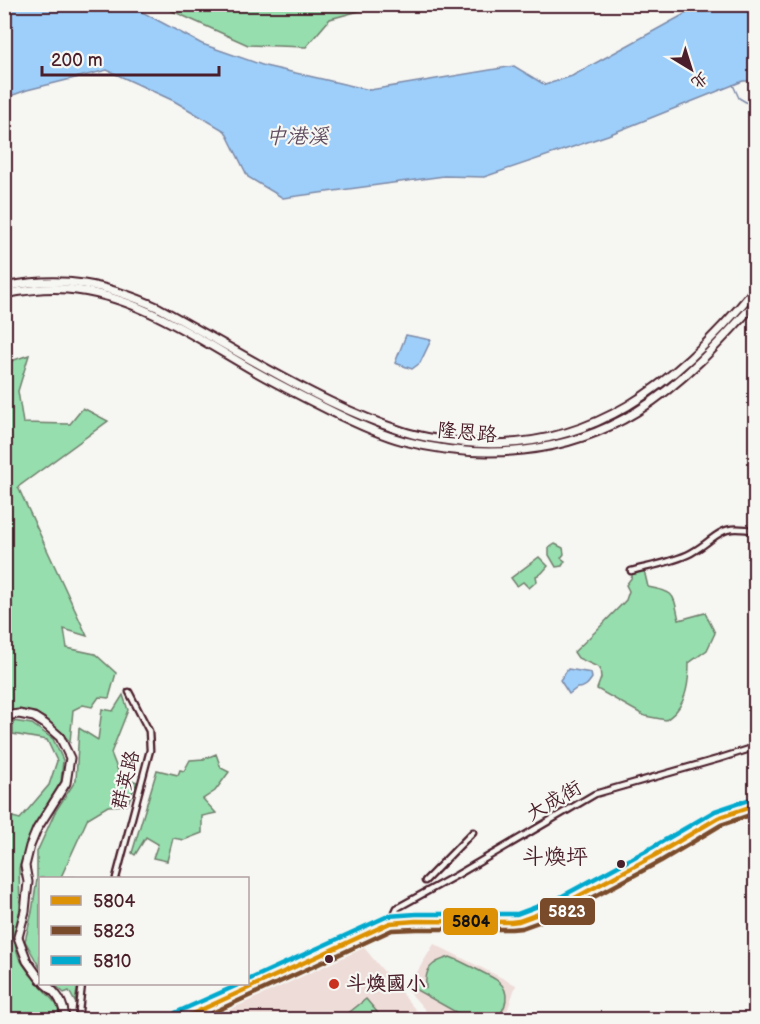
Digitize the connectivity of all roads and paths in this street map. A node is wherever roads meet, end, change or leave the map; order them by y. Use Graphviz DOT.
graph roads {
  1 [pos="4,287"];
  2 [pos="756,288"];
  3 [pos="4,294"];
  4 [pos="756,302"];
  5 [pos="158,312"];
  6 [pos="756,531"];
  7 [pos="631,571"];
  8 [pos="129,692"];
  9 [pos="6,715"];
  10 [pos="756,747"];
  11 [pos="756,805"];
  12 [pos="473,832"];
  13 [pos="117,877"];
  14 [pos="425,881"];
  15 [pos="390,923"];
  16 [pos="39,978"];
  17 [pos="46,985"];
  18 [pos="82,985"];
  19 [pos="65,1020"];
  20 [pos="78,1020"];
  21 [pos="178,1020"];
  1 -- 5 [label="main road"];
  2 -- 5 [label="main road, 隆恩路"];
  3 -- 5 [label="main road"];
  4 -- 5 [label="main road, 隆恩路"];
  6 -- 7 [label="street"];
  8 -- 13 [label="street, 群英路"];
  9 -- 16 [label="main road"];
  10 -- 15 [label="street, 大成街"];
  11 -- 15 [label="main road"];
  12 -- 14 [label="street"];
  15 -- 21 [label="main road"];
  17 -- 19 [label="main road"];
  18 -- 20 [label="street"];
}
